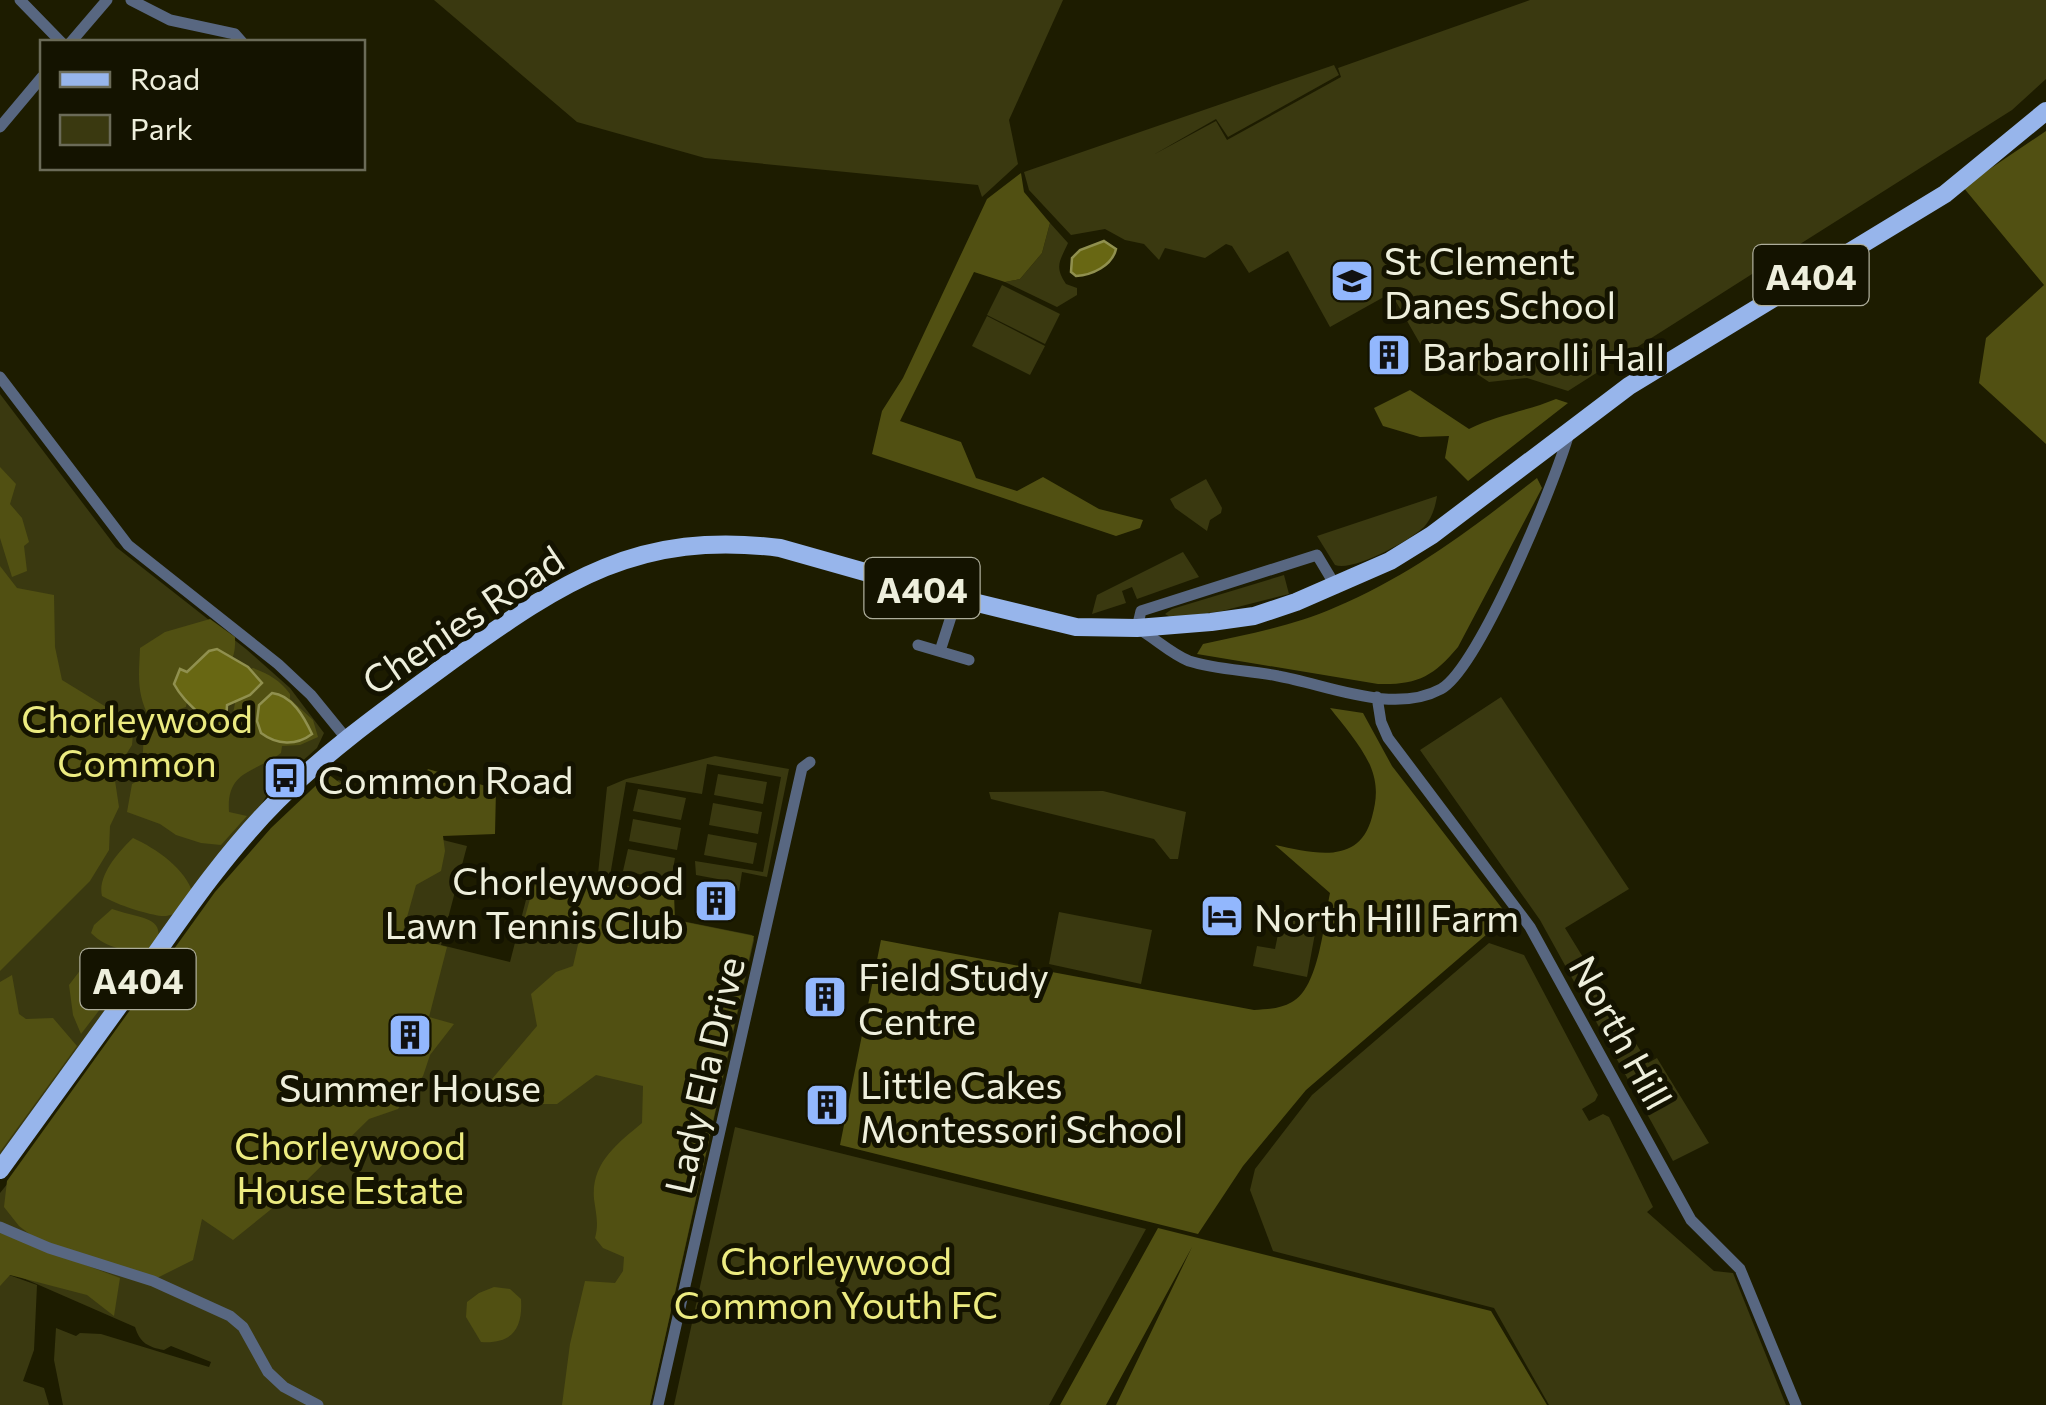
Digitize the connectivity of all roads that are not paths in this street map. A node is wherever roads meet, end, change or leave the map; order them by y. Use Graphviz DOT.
graph roads {
  1 [pos="20,0"];
  2 [pos="107,0"];
  3 [pos="131,0"];
  4 [pos="59,40"];
  5 [pos="74,40"];
  6 [pos="240,40"];
  7 [pos="40,80"];
  8 [pos="2046,111"];
  9 [pos="0,127"];
  10 [pos="0,377"];
  11 [pos="1570,429"];
  12 [pos="1335,585"];
  13 [pos="957,598"];
  14 [pos="1138,628"];
  15 [pos="918,644"];
  16 [pos="940,651"];
  17 [pos="970,660"];
  18 [pos="1377,697"];
  19 [pos="346,738"];
  20 [pos="810,762"];
  21 [pos="0,1170"];
  22 [pos="0,1226"];
  23 [pos="318,1405"];
  24 [pos="658,1405"];
  25 [pos="1796,1405"];
  1 -- 4 [label="street"];
  2 -- 5 [label="street"];
  3 -- 6 [label="street"];
  7 -- 9 [label="street"];
  8 -- 11 [label="main road, A404"];
  10 -- 19 [label="street"];
  11 -- 12 [label="main road, Chenies Road / A404"];
  11 -- 18 [label="street"];
  12 -- 14 [label="main road, Chenies Road / A404"];
  12 -- 14 [label="street"];
  13 -- 14 [label="main road, Chenies Road / A404"];
  13 -- 16 [label="street"];
  13 -- 19 [label="main road, Chenies Road / A404"];
  14 -- 18 [label="street"];
  15 -- 16 [label="street"];
  16 -- 17 [label="street"];
  18 -- 25 [label="street, North Hill"];
  19 -- 21 [label="main road, A404"];
  20 -- 24 [label="street, Lady Ela Drive"];
  22 -- 23 [label="street"];
}
